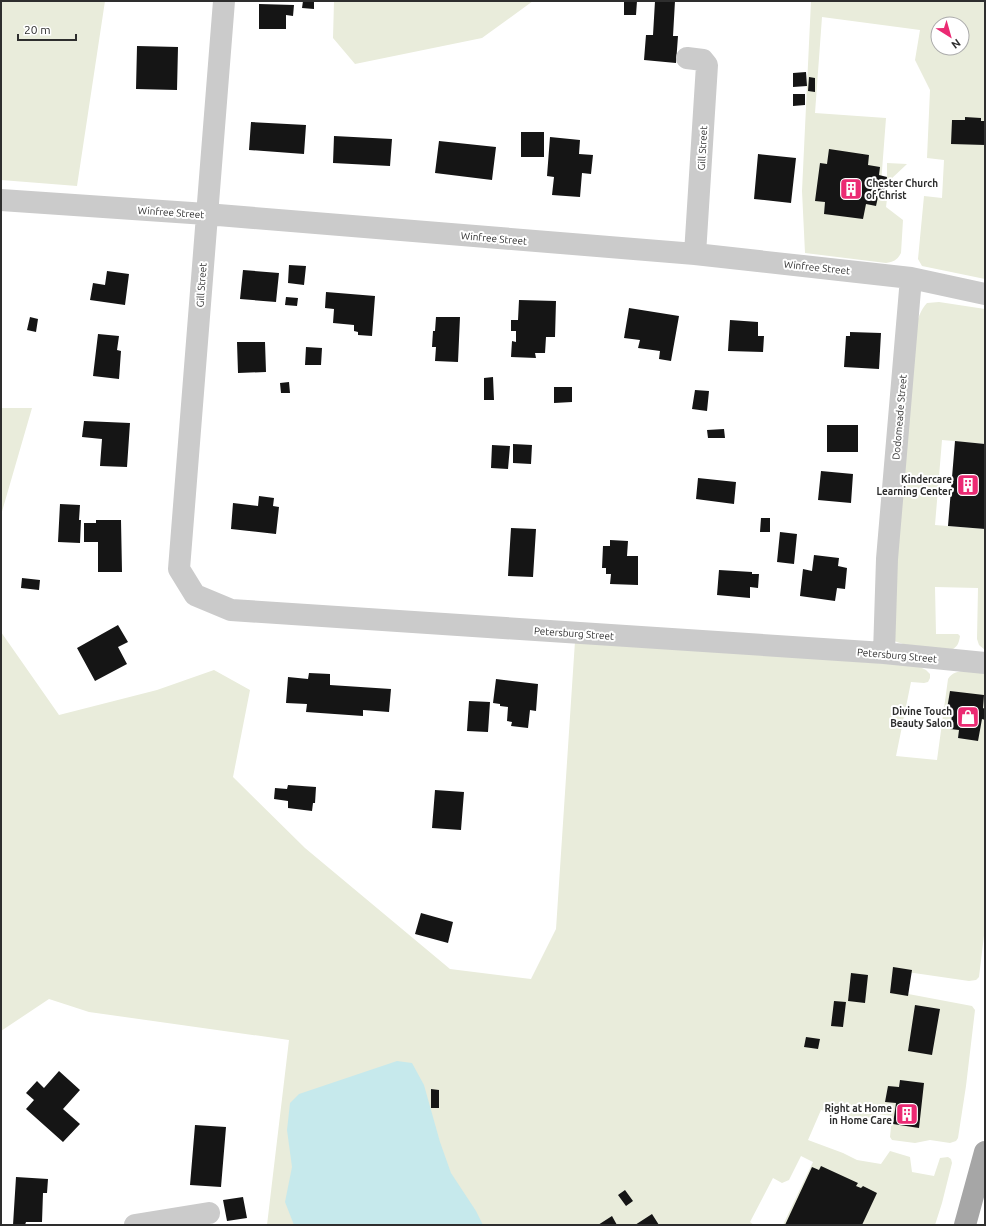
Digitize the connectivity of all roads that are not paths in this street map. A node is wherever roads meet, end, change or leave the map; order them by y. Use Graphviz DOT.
graph roads {
  1 [pos="224,1"];
  2 [pos="687,58"];
  3 [pos="1,200"];
  4 [pos="206,214"];
  5 [pos="695,254"];
  6 [pos="911,278"];
  7 [pos="985,294"];
  8 [pos="179,569"];
  9 [pos="884,653"];
  10 [pos="985,663"];
  11 [pos="985,1152"];
  12 [pos="209,1213"];
  13 [pos="134,1225"];
  14 [pos="964,1225"];
  1 -- 4 [label="street, Gill Street"];
  2 -- 5 [label="street, Gill Street"];
  3 -- 4 [label="street, Winfree Street"];
  4 -- 5 [label="street, Winfree Street"];
  4 -- 8 [label="street, Gill Street"];
  5 -- 6 [label="street, Winfree Street"];
  6 -- 7 [label="street, Winfree Street"];
  6 -- 9 [label="street, Dodomeade Street"];
  8 -- 9 [label="street, Petersburg Street"];
  9 -- 10 [label="street, Petersburg Street"];
  11 -- 14 [label="main road"];
  12 -- 13 [label="street"];
}
